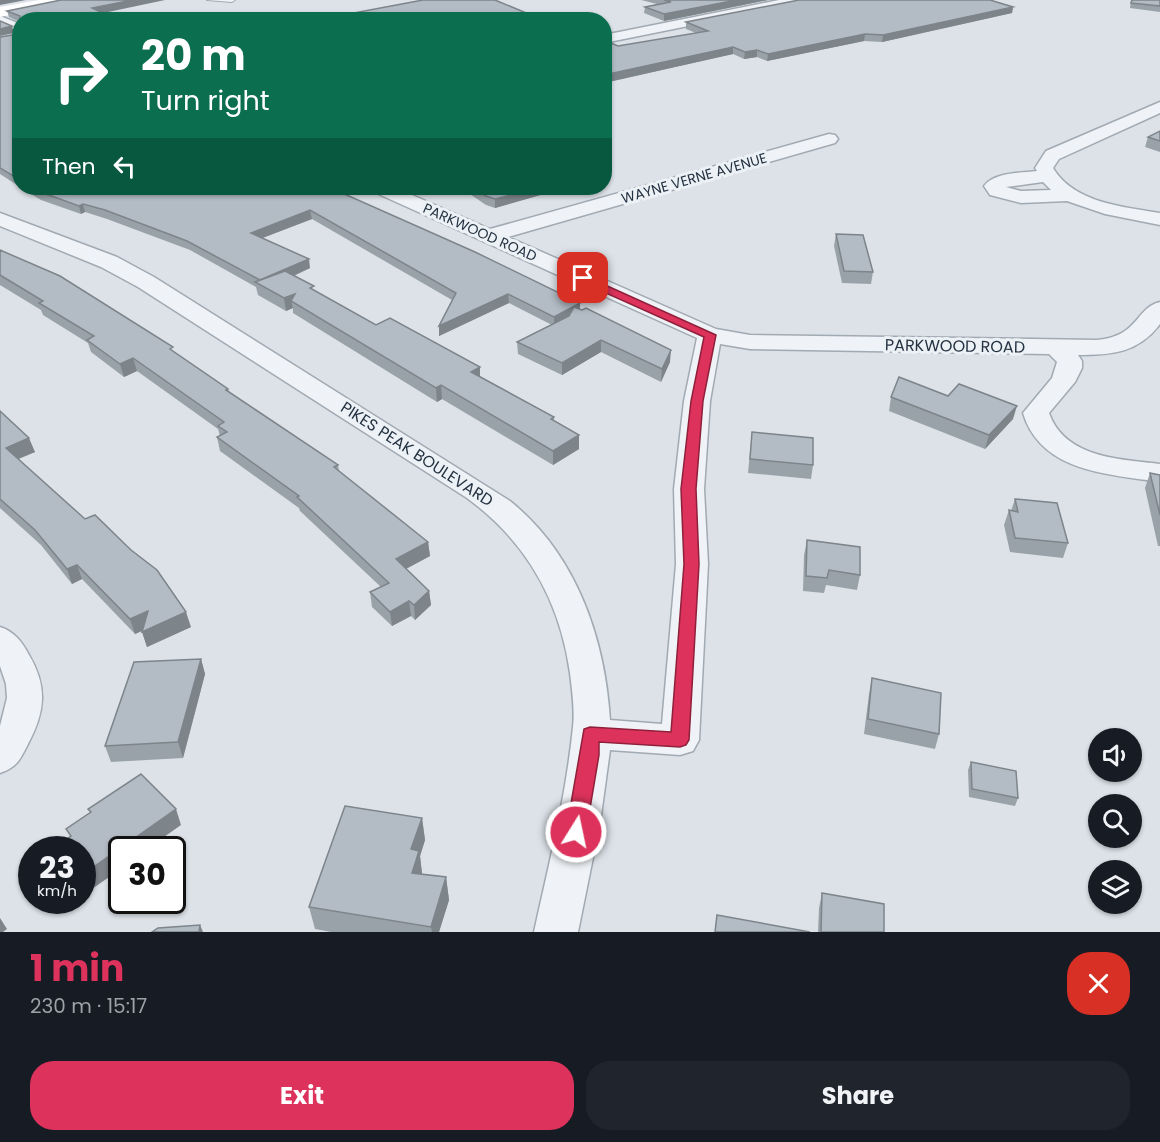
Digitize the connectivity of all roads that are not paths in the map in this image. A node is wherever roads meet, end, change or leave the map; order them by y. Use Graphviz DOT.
graph roads {
  1 [pos="62,0"];
  2 [pos="210,0"];
  3 [pos="232,0"];
  4 [pos="798,0"];
  5 [pos="31,12"];
  6 [pos="612,37"];
  7 [pos="1160,107"];
  8 [pos="829,139"];
  9 [pos="1047,176"];
  10 [pos="397,195"];
  11 [pos="1070,195"];
  12 [pos="1160,219"];
  13 [pos="1,221"];
  14 [pos="489,236"];
  15 [pos="1160,309"];
  16 [pos="710,335"];
  17 [pos="1056,347"];
  18 [pos="1160,473"];
  19 [pos="0,640"];
  20 [pos="590,734"];
  21 [pos="0,758"];
  22 [pos="556,932"];
  1 -- 5 [label="main road"];
  2 -- 3 [label="lane"];
  4 -- 6 [label="street"];
  7 -- 9 [label="street"];
  8 -- 14 [label="street, WAYNE VERNE AVENUE"];
  9 -- 11 [label="street"];
  9 -- 11 [label="street"];
  10 -- 14 [label="street, PARKWOOD ROAD"];
  11 -- 12 [label="street"];
  13 -- 20 [label="street, PIKES PEAK BOULEVARD"];
  14 -- 16 [label="street, PARKWOOD ROAD"];
  15 -- 17 [label="street, PARKWOOD ROAD"];
  16 -- 17 [label="street, PARKWOOD ROAD"];
  16 -- 20 [label="street"];
  17 -- 18 [label="street"];
  19 -- 21 [label="street"];
  20 -- 22 [label="street, PIKES PEAK BOULEVARD"];
}
